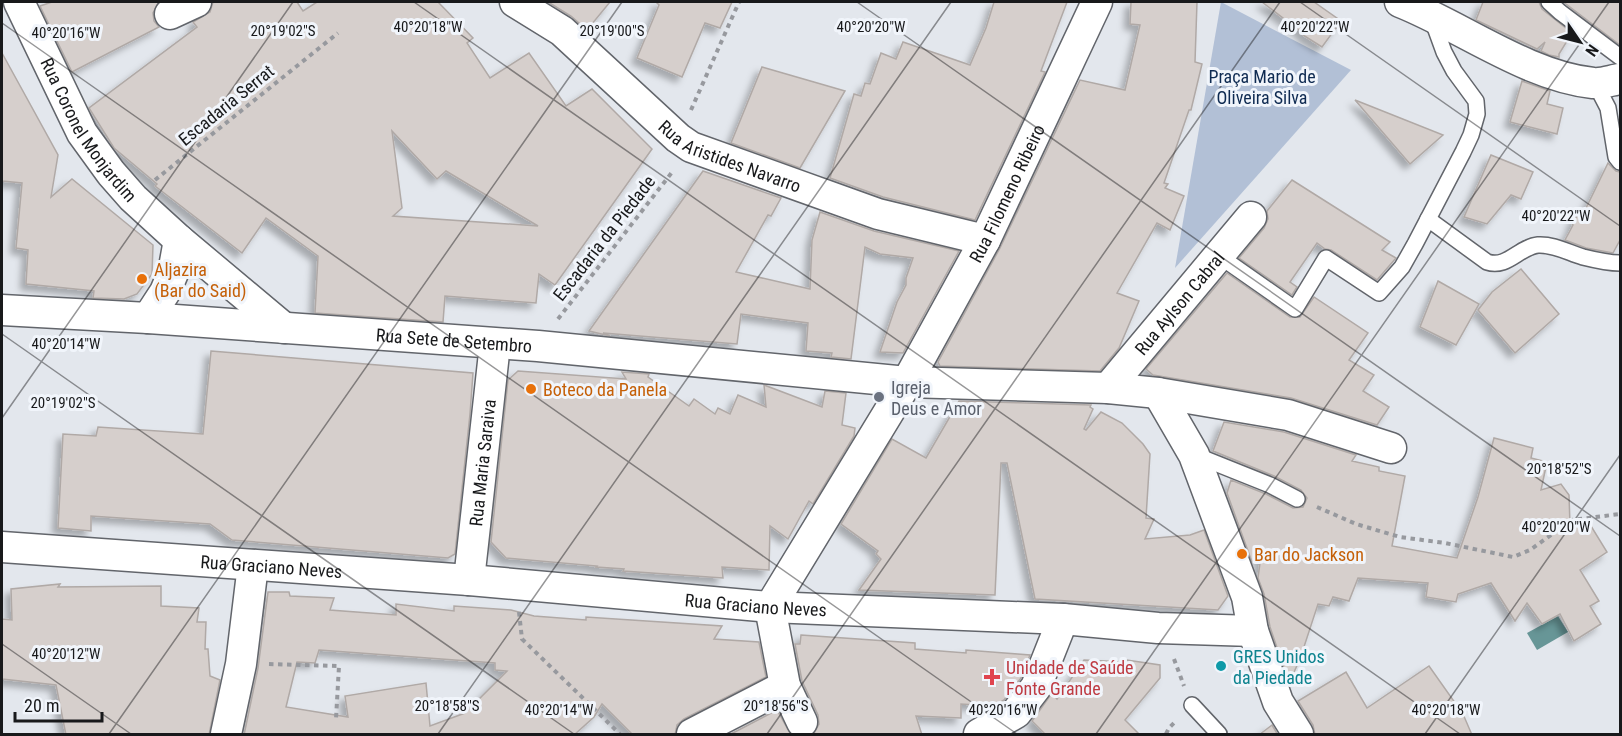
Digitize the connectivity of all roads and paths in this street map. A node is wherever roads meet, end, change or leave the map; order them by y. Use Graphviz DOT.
graph roads {
  1 [pos="19,2"];
  2 [pos="515,2"];
  3 [pos="740,2"];
  4 [pos="1097,2"];
  5 [pos="1400,2"];
  6 [pos="1549,2"];
  7 [pos="1430,14"];
  8 [pos="338,33"];
  9 [pos="1620,57"];
  10 [pos="1608,81"];
  11 [pos="685,142"];
  12 [pos="1620,162"];
  13 [pos="133,198"];
  14 [pos="1251,217"];
  15 [pos="1428,219"];
  16 [pos="179,240"];
  17 [pos="985,240"];
  18 [pos="1218,255"];
  19 [pos="1620,263"];
  20 [pos="2,310"];
  21 [pos="148,318"];
  22 [pos="284,328"];
  23 [pos="495,344"];
  24 [pos="538,346"];
  25 [pos="907,382"];
  26 [pos="1108,388"];
  27 [pos="1158,393"];
  28 [pos="1391,448"];
  29 [pos="1194,455"];
  30 [pos="1298,499"];
  31 [pos="1620,514"];
  32 [pos="2,547"];
  33 [pos="253,565"];
  34 [pos="469,580"];
  35 [pos="520,584"];
  36 [pos="770,607"];
  37 [pos="1063,619"];
  38 [pos="1158,628"];
  39 [pos="1253,631"];
  40 [pos="241,664"];
  41 [pos="785,686"];
  42 [pos="1192,705"];
  43 [pos="336,719"];
  44 [pos="802,722"];
  45 [pos="226,735"];
  46 [pos="620,735"];
  47 [pos="692,735"];
  48 [pos="979,735"];
  49 [pos="1219,735"];
  50 [pos="1298,735"];
  1 -- 13 [label="street, Rua Coronel Monjardim"];
  2 -- 11 [label="street, Rua Aristides Navarro"];
  3 -- 11 [label="path, Escadaria da Piedade"];
  4 -- 17 [label="street, Rua Filomeno Ribeiro"];
  5 -- 7 [label="street"];
  6 -- 9 [label="lane"];
  7 -- 10 [label="street"];
  7 -- 15 [label="lane"];
  8 -- 13 [label="path, Escadaria Serrat"];
  10 -- 12 [label="lane"];
  11 -- 17 [label="street, Rua Aristides Navarro"];
  11 -- 24 [label="path, Escadaria da Piedade"];
  13 -- 16 [label="street, Rua Coronel Monjardim"];
  14 -- 18 [label="street, Rua Aylson Cabral"];
  15 -- 18 [label="lane"];
  15 -- 19 [label="lane"];
  16 -- 21 [label="street"];
  16 -- 22 [label="street, Rua Coronel Monjardim"];
  17 -- 25 [label="street, Rua Filomeno Ribeiro"];
  18 -- 26 [label="street, Rua Aylson Cabral"];
  20 -- 21 [label="street, Rua Sete de Setembro"];
  21 -- 22 [label="street, Rua Sete de Setembro"];
  22 -- 23 [label="street, Rua Sete de Setembro"];
  23 -- 24 [label="street, Rua Sete de Setembro"];
  23 -- 34 [label="street, Rua Maria Saraiva"];
  24 -- 25 [label="street, Rua Sete de Setembro"];
  25 -- 26 [label="street"];
  25 -- 36 [label="street, Rua Filomeno Ribeiro"];
  26 -- 27 [label="street"];
  27 -- 28 [label="street"];
  27 -- 29 [label="street"];
  29 -- 30 [label="lane"];
  29 -- 39 [label="street"];
  30 -- 31 [label="path"];
  32 -- 33 [label="street, Rua Graciano Neves"];
  33 -- 34 [label="street, Rua Graciano Neves"];
  33 -- 40 [label="street"];
  34 -- 35 [label="street, Rua Graciano Neves"];
  35 -- 36 [label="street, Rua Graciano Neves"];
  35 -- 46 [label="path"];
  36 -- 37 [label="street, Rua Graciano Neves"];
  36 -- 41 [label="street"];
  37 -- 38 [label="street, Rua Graciano Neves"];
  37 -- 48 [label="street"];
  38 -- 39 [label="street, Rua Graciano Neves"];
  38 -- 42 [label="path"];
  39 -- 50 [label="street"];
  40 -- 43 [label="path"];
  40 -- 45 [label="street"];
  41 -- 44 [label="street"];
  41 -- 47 [label="street"];
  42 -- 49 [label="lane"];
}
